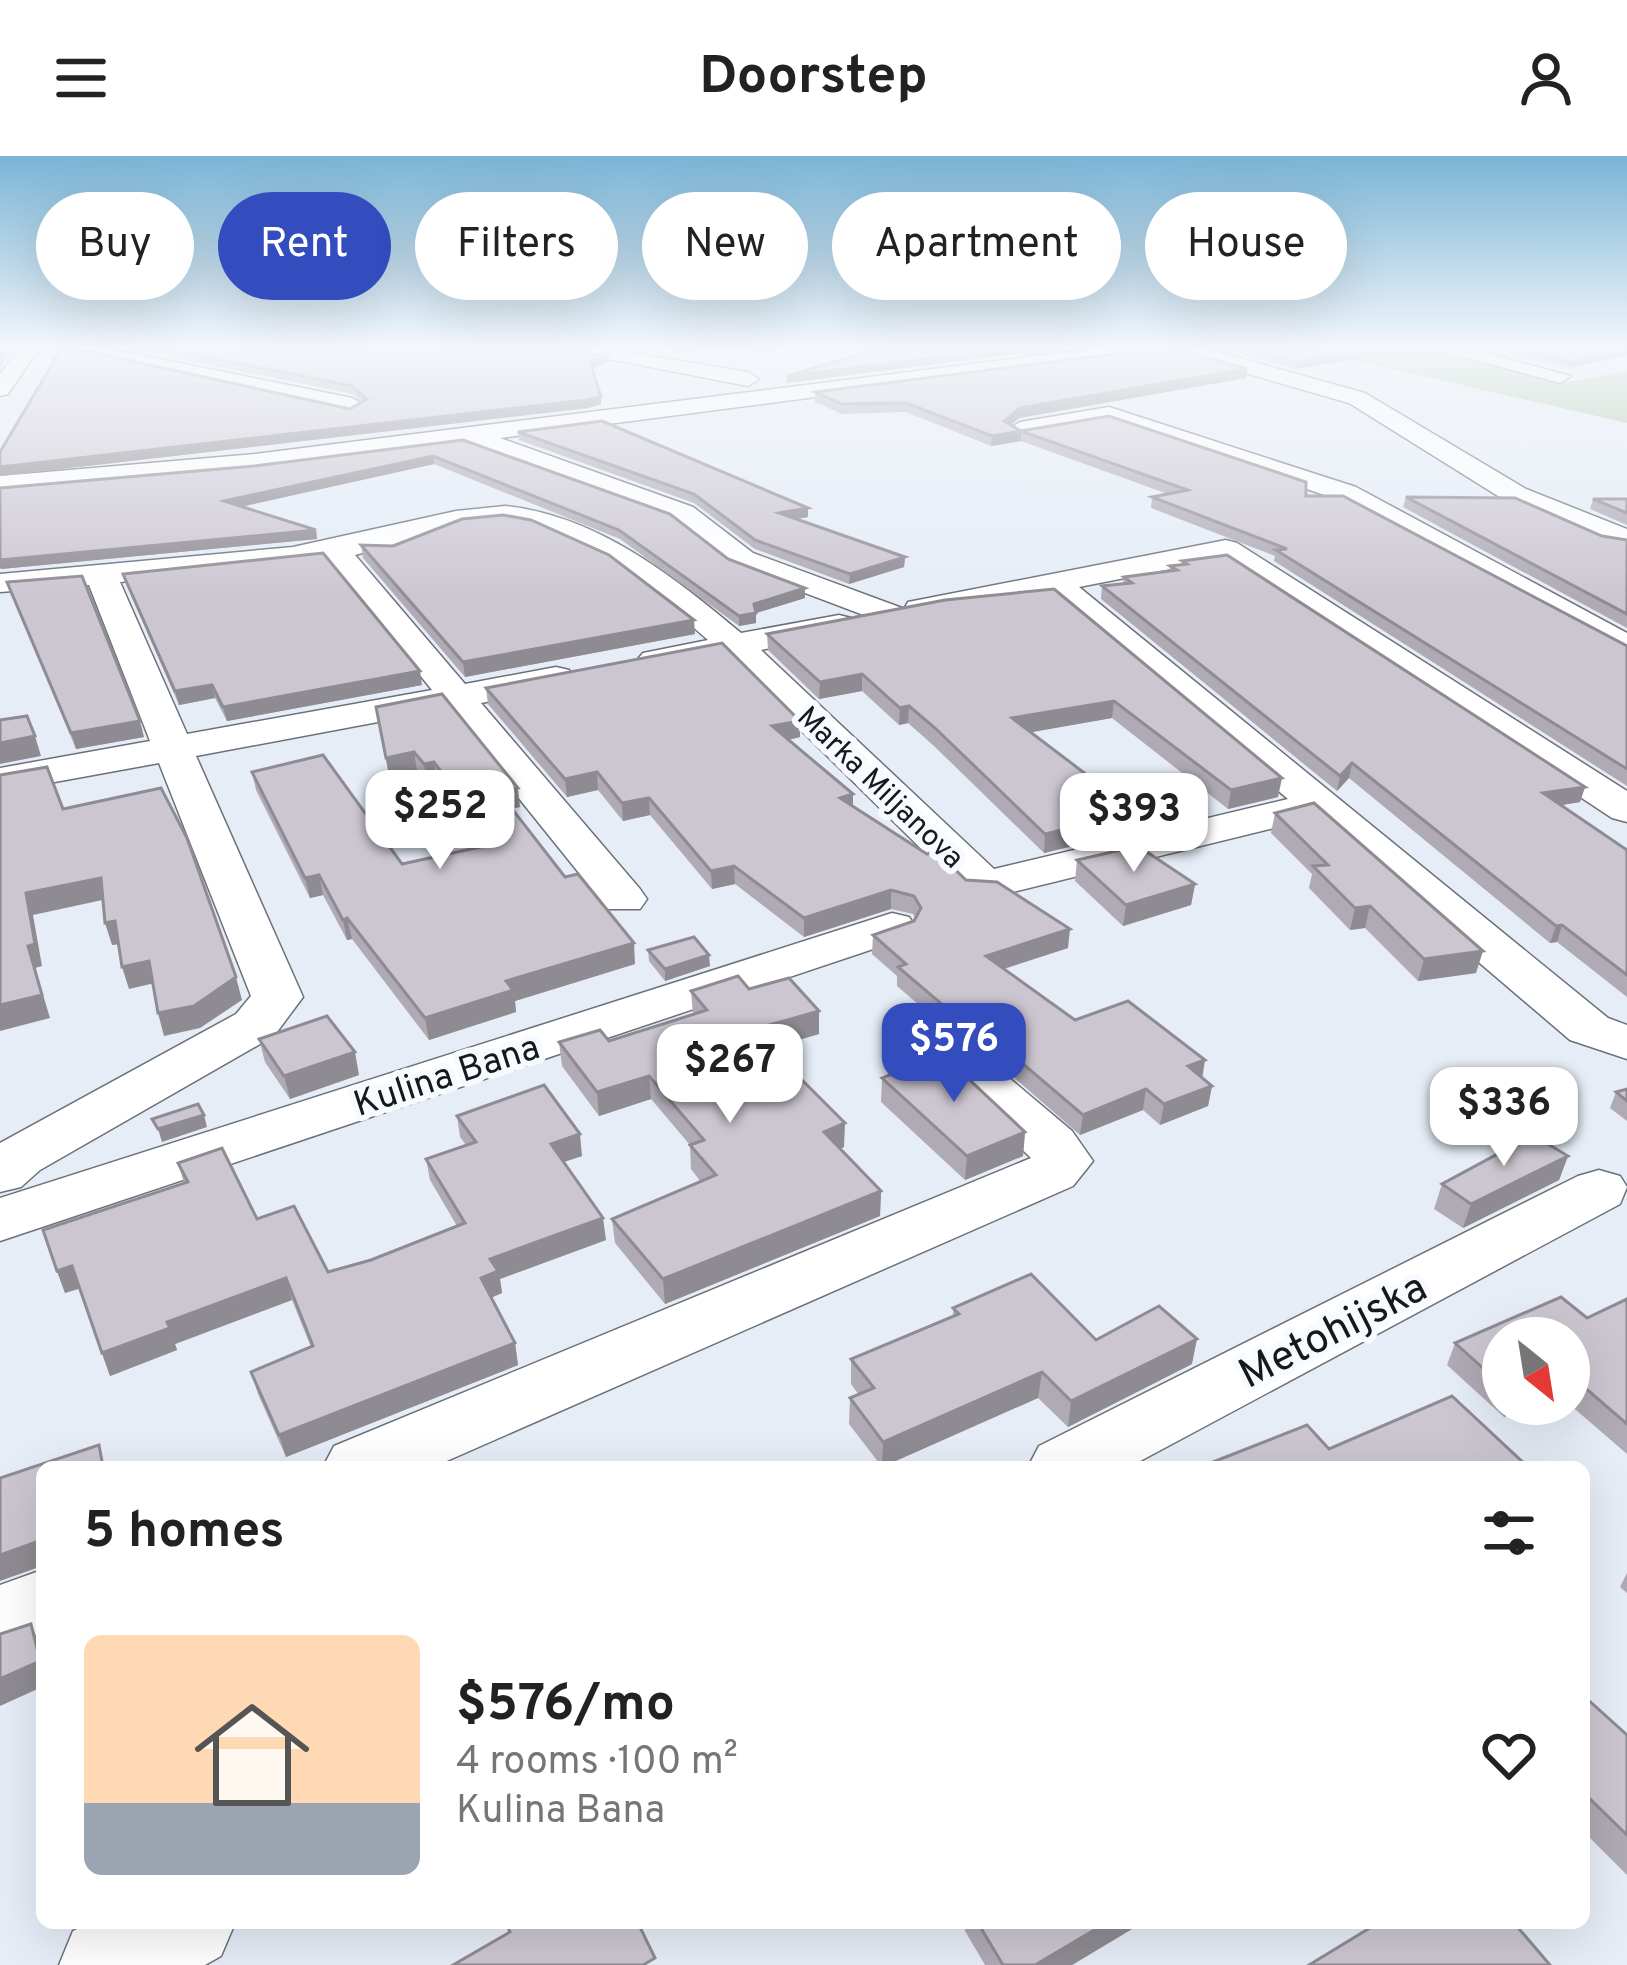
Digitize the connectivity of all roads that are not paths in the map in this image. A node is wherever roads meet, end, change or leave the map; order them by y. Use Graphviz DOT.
graph roads {
  1 [pos="492,430"];
  2 [pos="1158,430"];
  3 [pos="1410,430"];
  4 [pos="465,434"];
  5 [pos="0,484"];
  6 [pos="1627,538"];
  7 [pos="335,550"];
  8 [pos="100,573"];
  9 [pos="1054,583"];
  10 [pos="0,584"];
  11 [pos="890,615"];
  12 [pos="734,645"];
  13 [pos="1627,647"];
  14 [pos="458,696"];
  15 [pos="178,748"];
  16 [pos="0,780"];
  17 [pos="1324,803"];
  18 [pos="1627,808"];
  19 [pos="624,899"];
  20 [pos="892,927"];
  21 [pos="1627,1043"];
  22 [pos="958,1062"];
  23 [pos="0,1173"];
  24 [pos="1599,1190"];
  25 [pos="0,1220"];
  26 [pos="374,1461"];
  27 [pos="1077,1461"];
  28 [pos="36,1607"];
  29 [pos="0,1622"];
  30 [pos="176,1929"];
  31 [pos="107,1965"];
  1 -- 4 [label="street"];
  2 -- 13 [label="street"];
  3 -- 6 [label="street"];
  4 -- 5 [label="street"];
  4 -- 11 [label="street"];
  7 -- 8 [label="street, Marka Miljanova"];
  7 -- 12 [label="street, Marka Miljanova"];
  7 -- 14 [label="street"];
  8 -- 10 [label="street, Marka Miljanova"];
  8 -- 15 [label="street"];
  9 -- 11 [label="street"];
  9 -- 17 [label="street"];
  9 -- 18 [label="street"];
  11 -- 12 [label="street"];
  12 -- 14 [label="street"];
  12 -- 17 [label="street, Marka Miljanova"];
  14 -- 15 [label="street"];
  14 -- 19 [label="street"];
  15 -- 16 [label="street"];
  15 -- 23 [label="street"];
  17 -- 21 [label="street"];
  20 -- 25 [label="street, Kulina Bana"];
  22 -- 26 [label="street"];
  24 -- 27 [label="street, Metohijska"];
  28 -- 29 [label="street"];
  30 -- 31 [label="street"];
}
